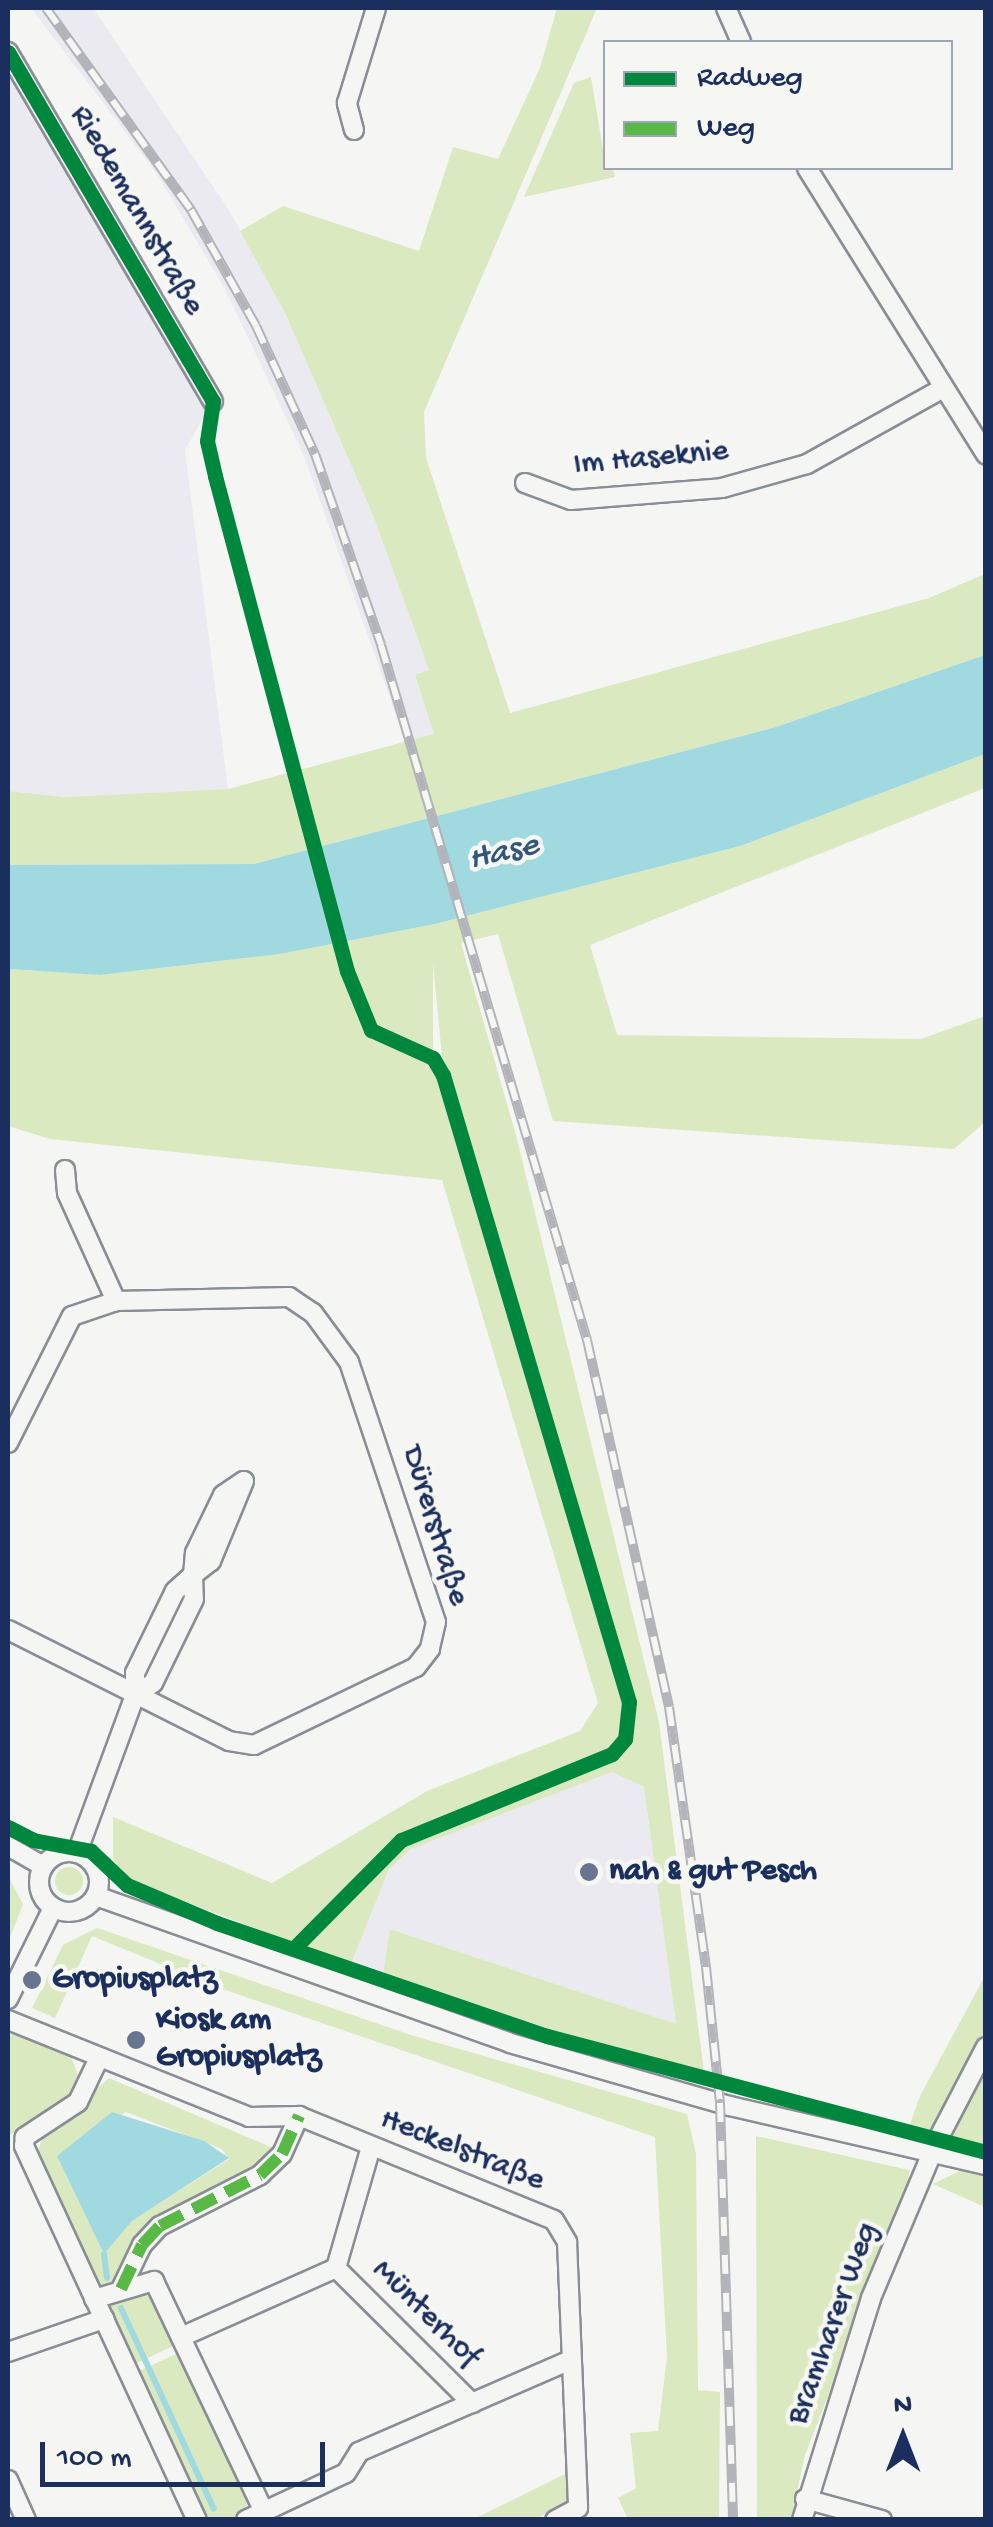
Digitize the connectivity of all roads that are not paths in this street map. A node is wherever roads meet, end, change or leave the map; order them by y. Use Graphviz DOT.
graph roads {
  1 [pos="376,8"];
  2 [pos="726,8"];
  3 [pos="740,40"];
  4 [pos="8,52"];
  5 [pos="354,130"];
  6 [pos="808,170"];
  7 [pos="942,389"];
  8 [pos="213,401"];
  9 [pos="986,455"];
  10 [pos="525,483"];
  11 [pos="65,1170"];
  12 [pos="116,1301"];
  13 [pos="8,1444"];
  14 [pos="193,1575"];
  15 [pos="8,1630"];
  16 [pos="134,1696"];
  17 [pos="8,1846"];
  18 [pos="77,1853"];
  19 [pos="43,1866"];
  20 [pos="96,1896"];
  21 [pos="53,1908"];
  22 [pos="8,2000"];
  23 [pos="8,2020"];
  24 [pos="986,2047"];
  25 [pos="98,2058"];
  26 [pos="299,2116"];
  27 [pos="371,2147"];
  28 [pos="932,2153"];
  29 [pos="986,2166"];
  30 [pos="336,2268"];
  31 [pos="120,2290"];
  32 [pos="94,2298"];
  33 [pos="104,2319"];
  34 [pos="181,2337"];
  35 [pos="8,2352"];
  36 [pos="571,2360"];
  37 [pos="472,2403"];
  38 [pos="8,2480"];
  39 [pos="805,2499"];
  40 [pos="254,2515"];
  41 [pos="26,2520"];
  42 [pos="197,2520"];
  43 [pos="554,2520"];
  44 [pos="802,2520"];
  45 [pos="882,2520"];
  1 -- 5 [label="street"];
  2 -- 3 [label="street"];
  4 -- 8 [label="street, Riedemannstraße"];
  6 -- 7 [label="street"];
  7 -- 9 [label="street"];
  7 -- 10 [label="street, Im Haseknie"];
  11 -- 12 [label="street"];
  12 -- 13 [label="street"];
  12 -- 16 [label="street, Dürerstraße"];
  14 -- 14 [label="street"];
  14 -- 16 [label="street"];
  15 -- 16 [label="street, Dürerstraße"];
  16 -- 18 [label="street"];
  17 -- 19 [label="street"];
  18 -- 19 [label="street"];
  18 -- 20 [label="street"];
  19 -- 21 [label="street"];
  20 -- 21 [label="street"];
  20 -- 28 [label="street"];
  21 -- 22 [label="street"];
  23 -- 25 [label="street"];
  24 -- 28 [label="street, Bramharer Weg"];
  25 -- 26 [label="street"];
  25 -- 32 [label="street"];
  26 -- 27 [label="street, Heckelstraße"];
  26 -- 31 [label="street"];
  27 -- 30 [label="street, Münterhof"];
  27 -- 36 [label="street, Heckelstraße"];
  28 -- 29 [label="street"];
  28 -- 39 [label="street, Bramharer Weg"];
  30 -- 34 [label="street, Münterhof"];
  30 -- 37 [label="street, Münterhof"];
  31 -- 32 [label="street"];
  31 -- 34 [label="street, Münterhof"];
  32 -- 33 [label="street"];
  33 -- 35 [label="street"];
  33 -- 42 [label="street"];
  34 -- 40 [label="street, Münterhof"];
  36 -- 37 [label="street, Münterhof"];
  36 -- 43 [label="street, Heckelstraße"];
  37 -- 40 [label="street, Münterhof"];
  38 -- 41 [label="street"];
  39 -- 44 [label="street, Bramharer Weg"];
  39 -- 45 [label="street"];
}
